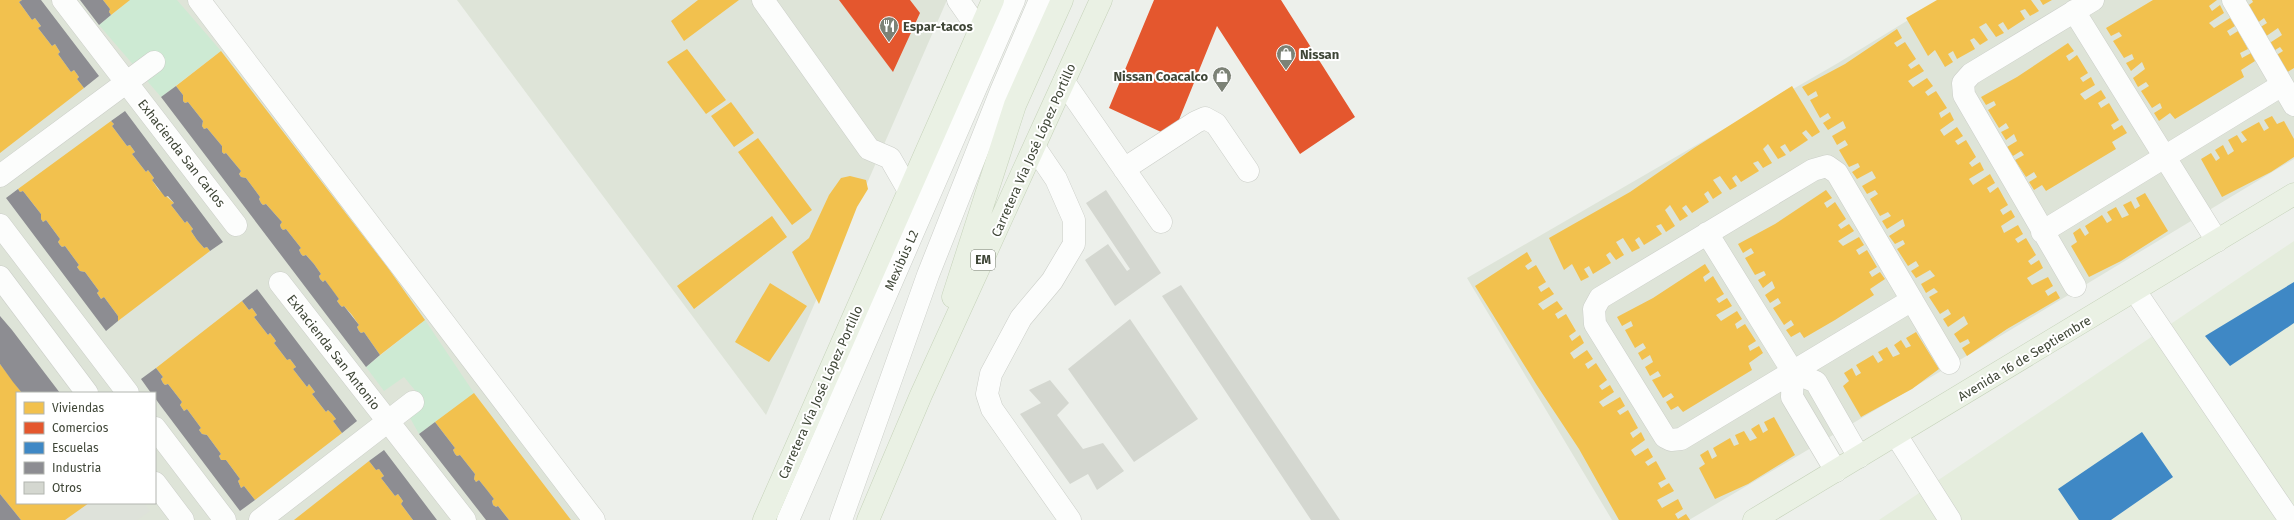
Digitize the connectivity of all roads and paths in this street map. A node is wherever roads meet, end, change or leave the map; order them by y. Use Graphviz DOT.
graph roads {
  1 [pos="63,0"];
  2 [pos="199,0"];
  3 [pos="763,0"];
  4 [pos="958,0"];
  5 [pos="993,0"];
  6 [pos="1014,0"];
  7 [pos="1040,0"];
  8 [pos="1062,0"];
  9 [pos="1100,0"];
  10 [pos="2093,0"];
  11 [pos="2233,0"];
  12 [pos="2074,11"];
  13 [pos="979,30"];
  14 [pos="154,62"];
  15 [pos="127,82"];
  16 [pos="1064,82"];
  17 [pos="2282,85"];
  18 [pos="2294,105"];
  19 [pos="1035,148"];
  20 [pos="2166,158"];
  21 [pos="1124,169"];
  22 [pos="8,171"];
  23 [pos="1248,171"];
  24 [pos="909,191"];
  25 [pos="2294,194"];
  26 [pos="1161,222"];
  27 [pos="0,225"];
  28 [pos="236,225"];
  29 [pos="2042,232"];
  30 [pos="1707,234"];
  31 [pos="2217,241"];
  32 [pos="0,277"];
  33 [pos="280,283"];
  34 [pos="2075,286"];
  35 [pos="2135,290"];
  36 [pos="1912,300"];
  37 [pos="1949,364"];
  38 [pos="1793,372"];
  39 [pos="86,392"];
  40 [pos="127,392"];
  41 [pos="921,395"];
  42 [pos="413,402"];
  43 [pos="388,422"];
  44 [pos="156,429"];
  45 [pos="1896,435"];
  46 [pos="1859,457"];
  47 [pos="1836,471"];
  48 [pos="156,485"];
  49 [pos="175,517"];
  50 [pos="225,520"];
  51 [pos="260,520"];
  52 [pos="465,520"];
  53 [pos="594,520"];
  54 [pos="764,520"];
  55 [pos="788,520"];
  56 [pos="841,520"];
  57 [pos="868,520"];
  58 [pos="1070,520"];
  59 [pos="1754,520"];
  60 [pos="1950,520"];
  61 [pos="2290,520"];
  1 -- 15 [label="street, Exhacienda San Carlos"];
  2 -- 53 [label="street"];
  3 -- 24 [label="street"];
  4 -- 13 [label="street"];
  5 -- 13 [label="main road, Carretera Vía José López Portillo"];
  6 -- 55 [label="street, Mexibús L2"];
  7 -- 56 [label="street"];
  8 -- 41 [label="main road"];
  9 -- 16 [label="main road, Carretera Vía José López Portillo / EM"];
  10 -- 12 [label="street"];
  11 -- 17 [label="street"];
  12 -- 20 [label="street"];
  12 -- 29 [label="street"];
  13 -- 24 [label="main road, Carretera Vía José López Portillo"];
  14 -- 15 [label="street"];
  15 -- 22 [label="street"];
  15 -- 28 [label="street, Exhacienda San Carlos"];
  16 -- 19 [label="main road, Carretera Vía José López Portillo / EM"];
  16 -- 21 [label="street"];
  17 -- 18 [label="street"];
  17 -- 20 [label="street"];
  19 -- 41 [label="main road, Carretera Vía José López Portillo / EM"];
  19 -- 58 [label="street"];
  20 -- 29 [label="street"];
  20 -- 31 [label="street"];
  21 -- 23 [label="street"];
  21 -- 26 [label="street"];
  24 -- 54 [label="main road, Carretera Vía José López Portillo"];
  25 -- 31 [label="main road, Avenida 16 de Septiembre"];
  27 -- 40 [label="street"];
  29 -- 34 [label="street"];
  30 -- 36 [label="street"];
  30 -- 38 [label="street"];
  30 -- 38 [label="street"];
  31 -- 35 [label="main road, Avenida 16 de Septiembre"];
  32 -- 39 [label="street"];
  33 -- 43 [label="street, Exhacienda San Antonio"];
  35 -- 45 [label="main road, Avenida 16 de Septiembre"];
  35 -- 61 [label="street"];
  36 -- 37 [label="street"];
  36 -- 38 [label="street"];
  38 -- 46 [label="street"];
  38 -- 47 [label="street"];
  41 -- 57 [label="main road, Carretera Vía José López Portillo / EM"];
  42 -- 43 [label="street, Exhacienda San Antonio"];
  43 -- 51 [label="street, Exhacienda San Antonio"];
  43 -- 52 [label="street, Exhacienda San Antonio"];
  44 -- 50 [label="street"];
  45 -- 46 [label="main road, Avenida 16 de Septiembre"];
  45 -- 60 [label="street"];
  46 -- 47 [label="main road, Avenida 16 de Septiembre"];
  47 -- 59 [label="main road, Avenida 16 de Septiembre"];
  48 -- 49 [label="street"];
}
